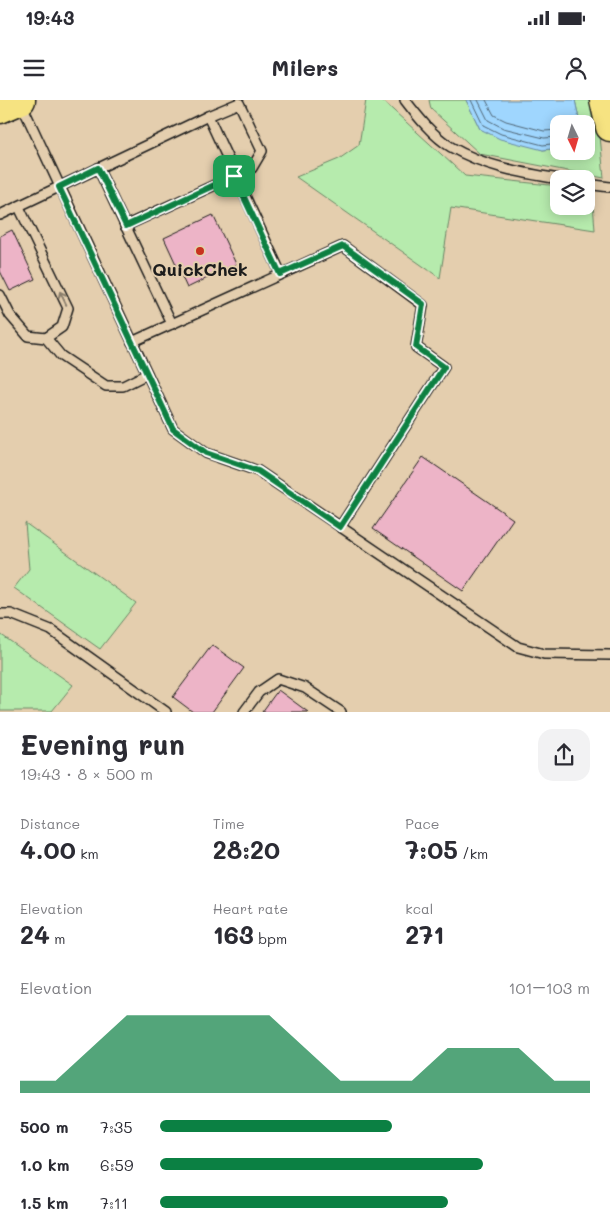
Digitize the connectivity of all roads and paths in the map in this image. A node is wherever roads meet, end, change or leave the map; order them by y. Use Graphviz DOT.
graph roads {
  1 [pos="20,100"];
  2 [pos="405,100"];
  3 [pos="604,100"];
  4 [pos="238,101"];
  5 [pos="0,109"];
  6 [pos="208,116"];
  7 [pos="610,127"];
  8 [pos="98,168"];
  9 [pos="234,176"];
  10 [pos="550,177"];
  11 [pos="595,185"];
  12 [pos="610,186"];
  13 [pos="59,187"];
  14 [pos="19,207"];
  15 [pos="0,216"];
  16 [pos="126,226"];
  17 [pos="280,274"];
  18 [pos="0,295"];
  19 [pos="172,324"];
  20 [pos="46,338"];
  21 [pos="132,342"];
  22 [pos="147,374"];
  23 [pos="340,527"];
  24 [pos="0,604"];
  25 [pos="1,614"];
  26 [pos="610,654"];
  27 [pos="166,712"];
  28 [pos="244,712"];
  29 [pos="342,712"];
  1 -- 5 [label="highway"];
  1 -- 13 [label="lane"];
  2 -- 10 [label="lane"];
  3 -- 7 [label="highway"];
  4 -- 6 [label="lane"];
  4 -- 9 [label="lane"];
  6 -- 8 [label="lane"];
  6 -- 9 [label="lane"];
  8 -- 13 [label="lane"];
  8 -- 16 [label="lane"];
  9 -- 16 [label="lane"];
  9 -- 17 [label="lane"];
  11 -- 12 [label="lane"];
  13 -- 14 [label="lane"];
  13 -- 21 [label="lane"];
  14 -- 15 [label="lane"];
  20 -- 14 [label="lane, one-way"];
  16 -- 19 [label="lane"];
  17 -- 19 [label="lane"];
  17 -- 23 [label="lane"];
  18 -- 20 [label="lane"];
  19 -- 21 [label="lane"];
  20 -- 22 [label="lane"];
  21 -- 22 [label="lane"];
  22 -- 23 [label="lane"];
  23 -- 26 [label="lane"];
  24 -- 25 [label="lane"];
  25 -- 27 [label="lane"];
  28 -- 29 [label="lane"];
}
